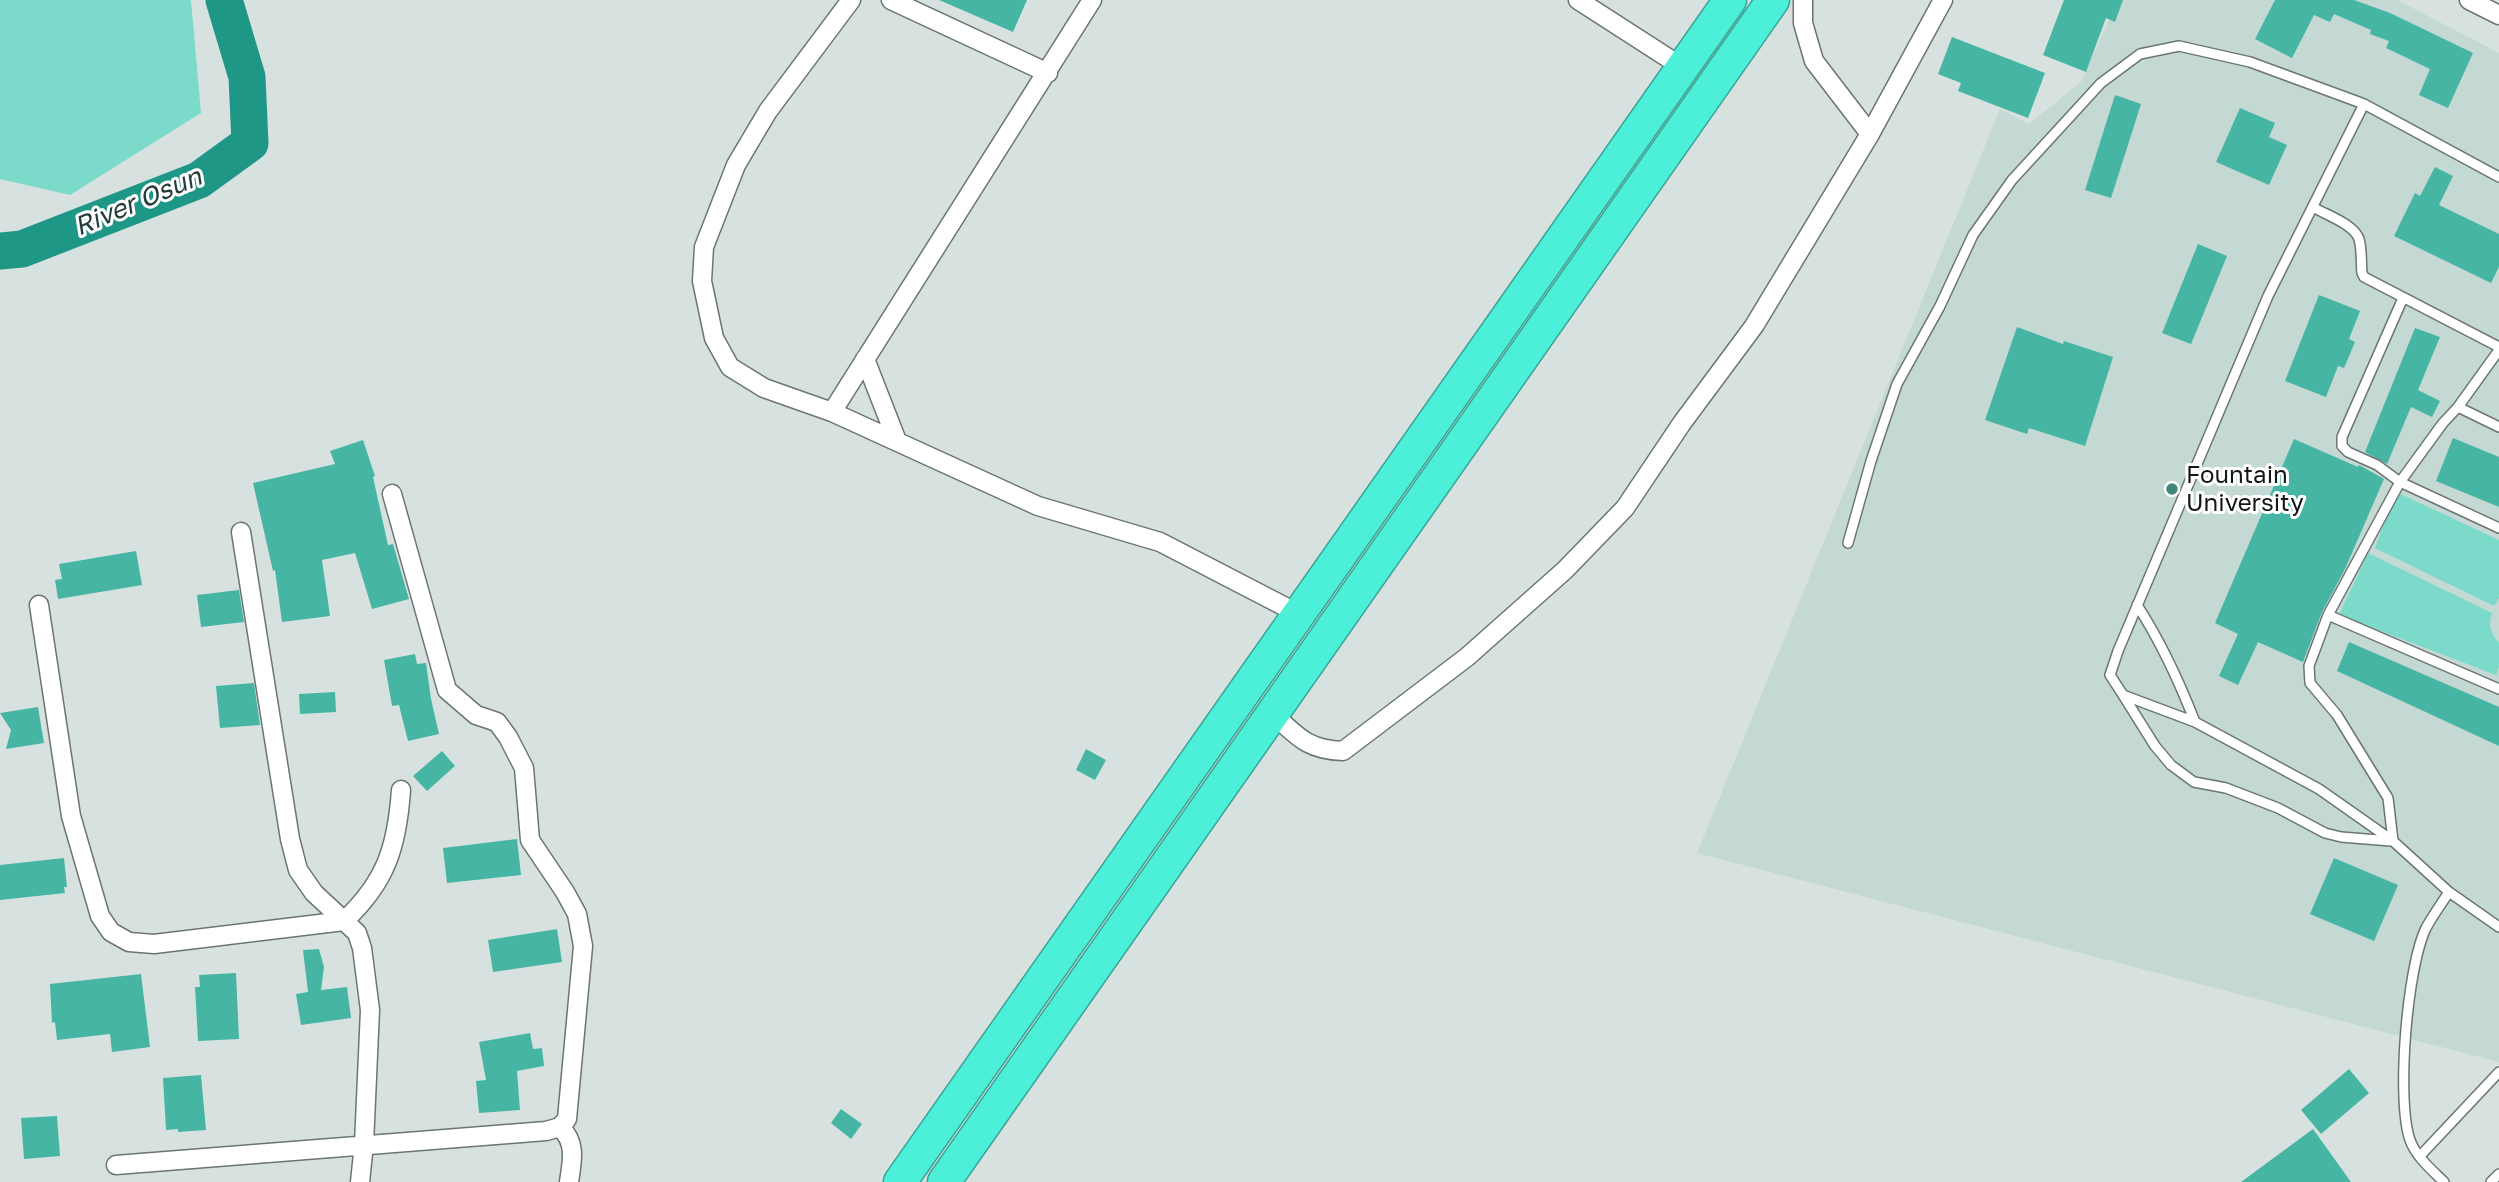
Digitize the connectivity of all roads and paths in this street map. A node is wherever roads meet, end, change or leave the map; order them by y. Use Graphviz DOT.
graph roads {
  1 [pos="850,0"];
  2 [pos="891,0"];
  3 [pos="1092,0"];
  4 [pos="1578,0"];
  5 [pos="1730,0"];
  6 [pos="1773,0"];
  7 [pos="1803,0"];
  8 [pos="1943,0"];
  9 [pos="2469,0"];
  10 [pos="2499,15"];
  11 [pos="1682,67"];
  12 [pos="1048,73"];
  13 [pos="2364,104"];
  14 [pos="1870,134"];
  15 [pos="2499,177"];
  16 [pos="2313,207"];
  17 [pos="2403,298"];
  18 [pos="2499,348"];
  19 [pos="865,359"];
  20 [pos="2458,407"];
  21 [pos="832,412"];
  22 [pos="2499,427"];
  23 [pos="897,441"];
  24 [pos="2400,482"];
  25 [pos="392,494"];
  26 [pos="2499,528"];
  27 [pos="241,533"];
  28 [pos="1848,543"];
  29 [pos="39,605"];
  30 [pos="2137,605"];
  31 [pos="1299,614"];
  32 [pos="2328,615"];
  33 [pos="2499,689"];
  34 [pos="2123,695"];
  35 [pos="1272,713"];
  36 [pos="2194,722"];
  37 [pos="401,790"];
  38 [pos="2393,841"];
  39 [pos="2449,891"];
  40 [pos="344,921"];
  41 [pos="2499,927"];
  42 [pos="2499,1072"];
  43 [pos="560,1128"];
  44 [pos="364,1144"];
  45 [pos="2420,1156"];
  46 [pos="116,1165"];
  47 [pos="2499,1174"];
  48 [pos="360,1182"];
  49 [pos="569,1182"];
  50 [pos="900,1182"];
  51 [pos="944,1182"];
  52 [pos="2444,1182"];
  53 [pos="2491,1182"];
  1 -- 21 [label="street"];
  2 -- 12 [label="street"];
  3 -- 12 [label="street"];
  4 -- 11 [label="street"];
  5 -- 11 [label="highway"];
  6 -- 35 [label="highway"];
  7 -- 14 [label="street"];
  8 -- 14 [label="street"];
  9 -- 10 [label="street"];
  11 -- 31 [label="highway"];
  12 -- 19 [label="street"];
  13 -- 15 [label="lane"];
  13 -- 16 [label="lane"];
  13 -- 28 [label="lane"];
  14 -- 35 [label="street"];
  16 -- 17 [label="lane"];
  16 -- 30 [label="lane"];
  17 -- 18 [label="lane"];
  17 -- 24 [label="lane"];
  18 -- 20 [label="lane"];
  19 -- 21 [label="street"];
  19 -- 23 [label="street"];
  20 -- 22 [label="lane"];
  20 -- 24 [label="lane"];
  21 -- 23 [label="street"];
  23 -- 31 [label="street"];
  24 -- 26 [label="lane"];
  24 -- 32 [label="lane"];
  25 -- 43 [label="street"];
  27 -- 40 [label="street"];
  29 -- 40 [label="street"];
  30 -- 34 [label="lane"];
  30 -- 36 [label="lane"];
  31 -- 50 [label="highway"];
  32 -- 33 [label="lane"];
  32 -- 38 [label="lane"];
  34 -- 36 [label="lane"];
  34 -- 38 [label="lane"];
  35 -- 51 [label="highway"];
  36 -- 38 [label="lane"];
  37 -- 40 [label="street"];
  38 -- 39 [label="lane"];
  39 -- 41 [label="lane"];
  39 -- 45 [label="lane"];
  40 -- 44 [label="street"];
  42 -- 45 [label="lane"];
  43 -- 44 [label="street"];
  43 -- 49 [label="street"];
  44 -- 46 [label="street"];
  44 -- 48 [label="street"];
  45 -- 52 [label="lane"];
  47 -- 53 [label="lane"];
}
